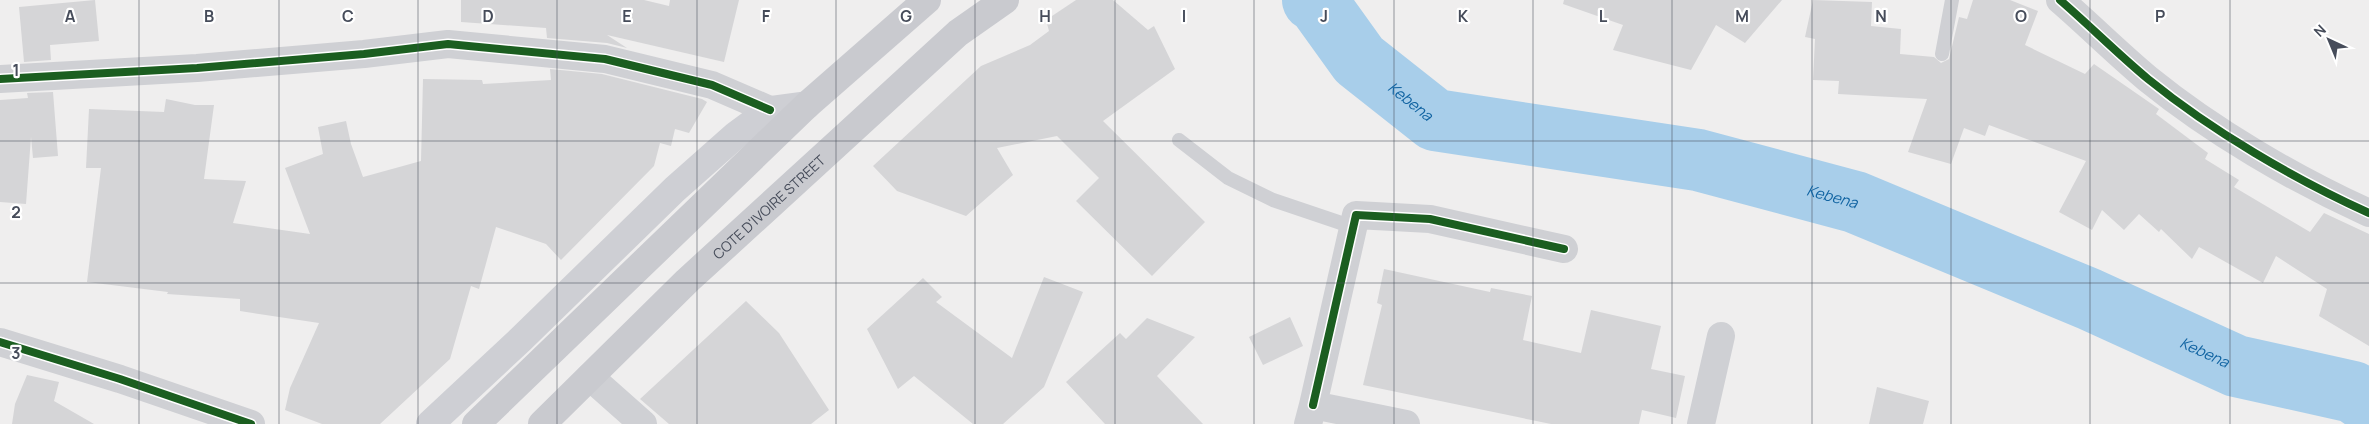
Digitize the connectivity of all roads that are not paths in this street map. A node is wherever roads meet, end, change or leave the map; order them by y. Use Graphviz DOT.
graph roads {
  1 [pos="927,0"];
  2 [pos="1005,0"];
  3 [pos="1952,0"];
  4 [pos="2063,1"];
  5 [pos="1942,54"];
  6 [pos="0,79"];
  7 [pos="807,105"];
  8 [pos="770,110"];
  9 [pos="1179,140"];
  10 [pos="2369,214"];
  11 [pos="1353,227"];
  12 [pos="1564,249"];
  13 [pos="1721,336"];
  14 [pos="0,342"];
  15 [pos="590,377"];
  16 [pos="1311,414"];
  17 [pos="251,424"];
  18 [pos="430,424"];
  19 [pos="476,424"];
  20 [pos="542,424"];
  21 [pos="643,424"];
  22 [pos="1406,424"];
  23 [pos="1701,424"];
  1 -- 7 [label="main road"];
  2 -- 15 [label="main road, COTE D'IVOIRE STREET"];
  3 -- 5 [label="lane"];
  4 -- 10 [label="street"];
  6 -- 8 [label="street"];
  7 -- 8 [label="main road"];
  7 -- 19 [label="main road"];
  8 -- 18 [label="main road"];
  9 -- 11 [label="lane"];
  11 -- 12 [label="street"];
  11 -- 16 [label="street"];
  13 -- 23 [label="street"];
  14 -- 17 [label="street"];
  15 -- 20 [label="main road, COTE D'IVOIRE STREET"];
  15 -- 21 [label="street"];
  16 -- 22 [label="street"];
}
